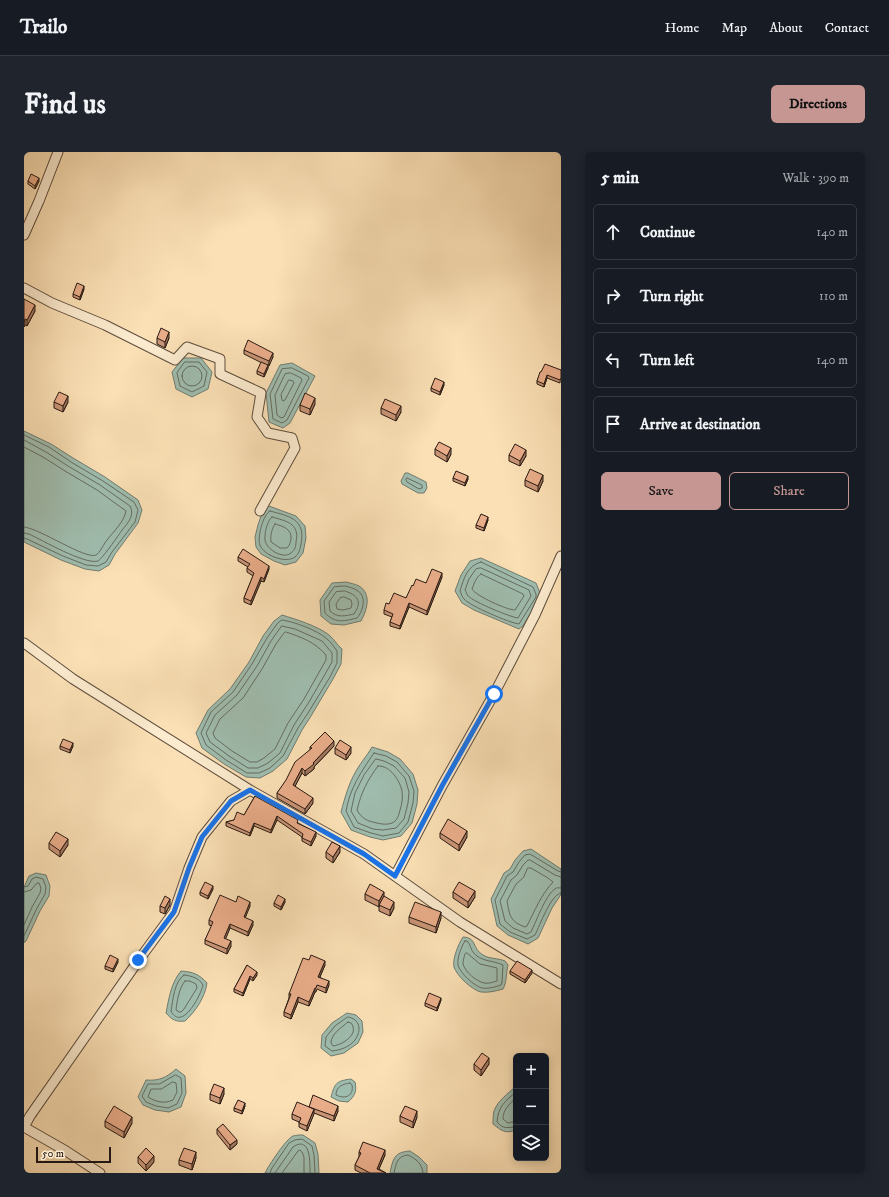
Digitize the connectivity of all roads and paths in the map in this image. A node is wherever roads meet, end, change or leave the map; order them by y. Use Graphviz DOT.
graph roads {
  1 [pos="58,152"];
  2 [pos="24,235"];
  3 [pos="24,288"];
  4 [pos="260,511"];
  5 [pos="561,556"];
  6 [pos="24,643"];
  7 [pos="250,790"];
  8 [pos="395,876"];
  9 [pos="561,984"];
  10 [pos="24,1127"];
  11 [pos="100,1173"];
  1 -- 2 [label="street"];
  3 -- 4 [label="street"];
  5 -- 8 [label="street"];
  6 -- 7 [label="street"];
  7 -- 8 [label="street"];
  7 -- 10 [label="street"];
  8 -- 9 [label="street"];
  10 -- 11 [label="street"];
}
